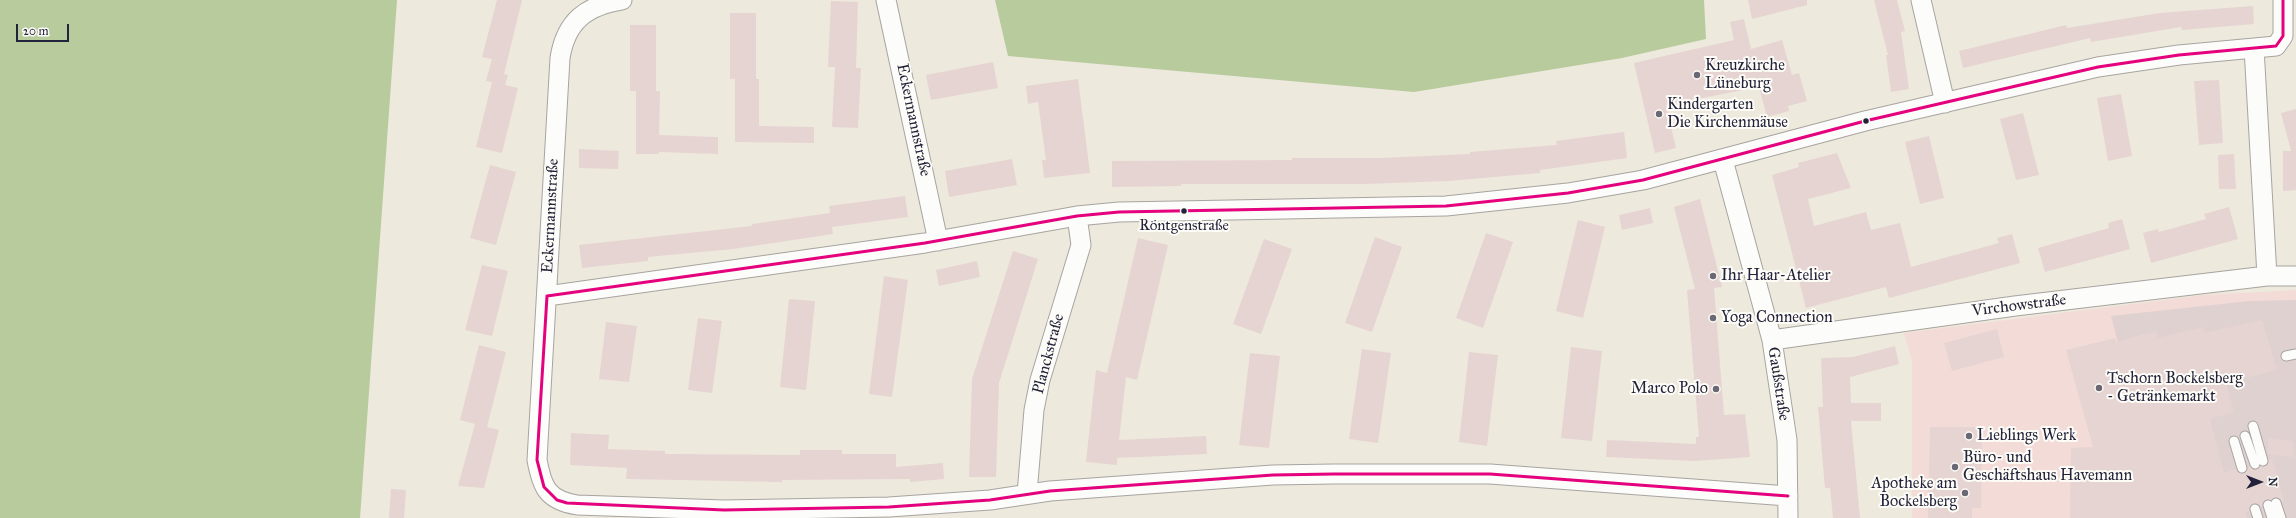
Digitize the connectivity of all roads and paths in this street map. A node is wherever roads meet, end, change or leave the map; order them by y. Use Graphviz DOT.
graph roads {
  1 [pos="622,0"];
  2 [pos="886,0"];
  3 [pos="1921,0"];
  4 [pos="2283,0"];
  5 [pos="2254,48"];
  6 [pos="1945,103"];
  7 [pos="1723,160"];
  8 [pos="1077,216"];
  9 [pos="938,241"];
  10 [pos="2267,276"];
  11 [pos="2296,276"];
  12 [pos="548,296"];
  13 [pos="1772,340"];
  14 [pos="2296,354"];
  15 [pos="2286,356"];
  16 [pos="2253,426"];
  17 [pos="2245,436"];
  18 [pos="2234,441"];
  19 [pos="2242,468"];
  20 [pos="1027,494"];
  21 [pos="1788,496"];
  22 [pos="1788,518"];
  23 [pos="2272,518"];
  24 [pos="2281,518"];
  1 -- 12 [label="street, Eckermannstraße"];
  2 -- 9 [label="street, Eckermannstraße"];
  3 -- 6 [label="street"];
  4 -- 5 [label="street"];
  5 -- 6 [label="street"];
  5 -- 10 [label="street"];
  6 -- 7 [label="street"];
  7 -- 8 [label="street"];
  7 -- 13 [label="street, Gaußstraße"];
  8 -- 9 [label="street"];
  8 -- 20 [label="street, Planckstraße"];
  9 -- 12 [label="street"];
  10 -- 11 [label="street, Virchowstraße"];
  10 -- 13 [label="street, Virchowstraße"];
  12 -- 20 [label="street, Eckermannstraße"];
  13 -- 21 [label="street, Gaußstraße"];
  14 -- 15 [label="lane"];
  16 -- 17 [label="lane"];
  18 -- 19 [label="lane"];
  20 -- 21 [label="street"];
  21 -- 22 [label="street, Gaußstraße"];
  23 -- 24 [label="lane"];
}
